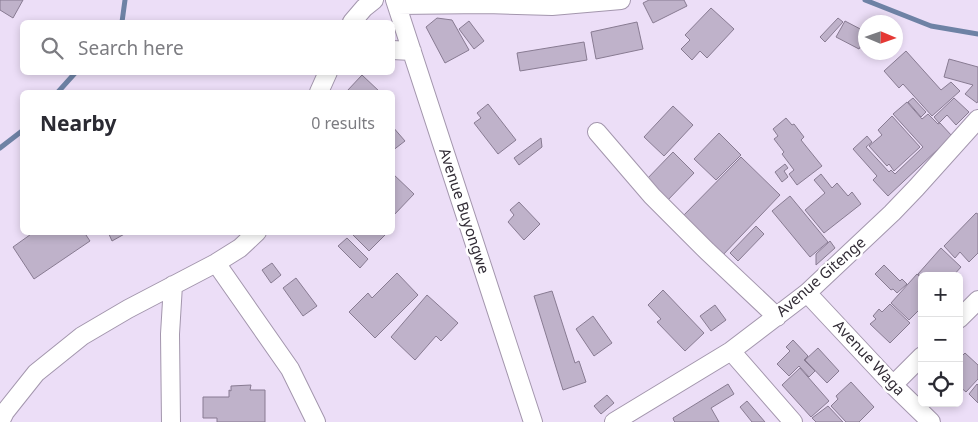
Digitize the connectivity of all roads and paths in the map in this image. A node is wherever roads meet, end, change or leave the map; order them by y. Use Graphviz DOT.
graph roads {
  1 [pos="374,0"];
  2 [pos="622,0"];
  3 [pos="396,2"];
  4 [pos="354,20"];
  5 [pos="395,50"];
  6 [pos="412,51"];
  7 [pos="327,75"];
  8 [pos="320,90"];
  9 [pos="978,119"];
  10 [pos="597,132"];
  11 [pos="254,235"];
  12 [pos="216,262"];
  13 [pos="173,285"];
  14 [pos="807,293"];
  15 [pos="976,304"];
  16 [pos="777,317"];
  17 [pos="961,317"];
  18 [pos="731,351"];
  19 [pos="918,360"];
  20 [pos="893,385"];
  21 [pos="0,422"];
  22 [pos="171,422"];
  23 [pos="316,422"];
  24 [pos="533,422"];
  25 [pos="614,422"];
  26 [pos="793,422"];
  27 [pos="931,422"];
  1 -- 4 [label="street"];
  2 -- 3 [label="street"];
  3 -- 6 [label="street, Avenue Buyongwe"];
  5 -- 6 [label="street"];
  6 -- 24 [label="street, Avenue Buyongwe"];
  7 -- 8 [label="street"];
  9 -- 14 [label="street, Avenue Gitenge"];
  10 -- 16 [label="street"];
  11 -- 12 [label="street"];
  12 -- 13 [label="street"];
  12 -- 23 [label="street"];
  13 -- 21 [label="street"];
  13 -- 22 [label="street"];
  14 -- 16 [label="street, Avenue Gitenge"];
  14 -- 20 [label="street, Avenue Waga"];
  15 -- 17 [label="street"];
  16 -- 18 [label="street, Avenue Gitenge"];
  18 -- 25 [label="street, Avenue Gitenge"];
  18 -- 26 [label="street"];
  19 -- 20 [label="street"];
  20 -- 27 [label="street, Avenue Waga"];
}
